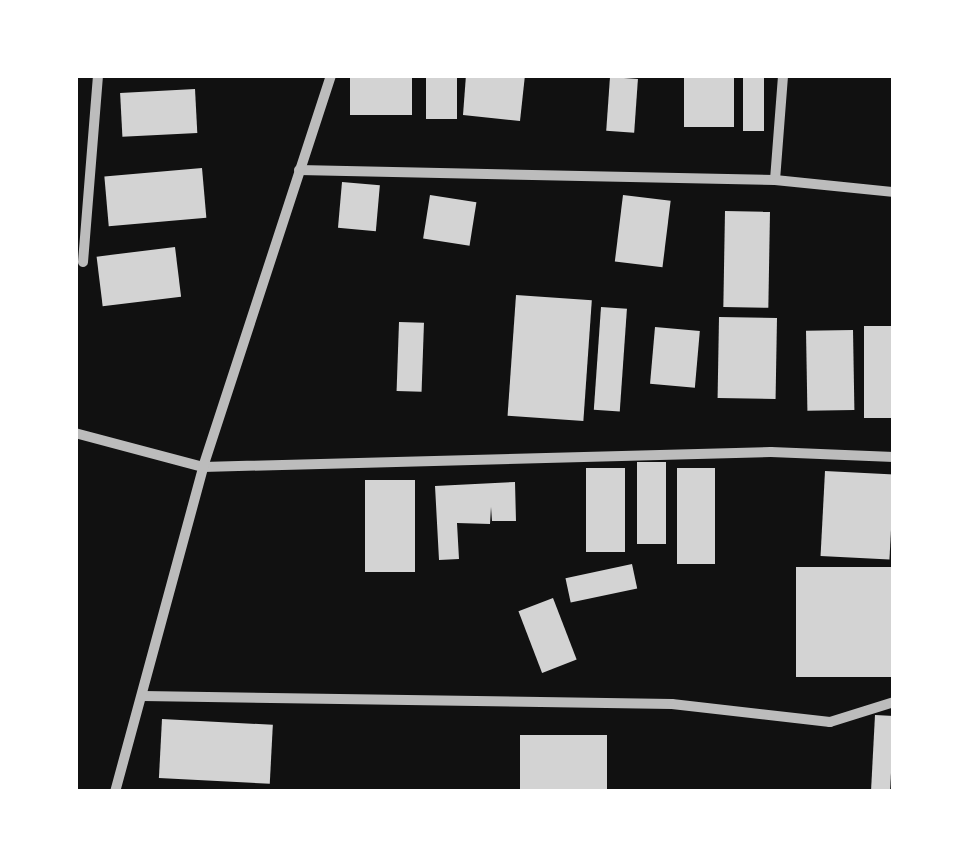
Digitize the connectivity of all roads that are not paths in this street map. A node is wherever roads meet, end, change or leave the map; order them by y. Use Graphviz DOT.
graph roads {
  1 [pos="98,75"];
  2 [pos="332,75"];
  3 [pos="784,75"];
  4 [pos="299,170"];
  5 [pos="775,180"];
  6 [pos="894,192"];
  7 [pos="83,262"];
  8 [pos="75,434"];
  9 [pos="894,457"];
  10 [pos="203,467"];
  11 [pos="142,696"];
  12 [pos="894,702"];
  13 [pos="116,792"];
  1 -- 7 [label="street"];
  2 -- 4 [label="street"];
  3 -- 5 [label="street"];
  4 -- 5 [label="street"];
  4 -- 10 [label="street"];
  5 -- 6 [label="street"];
  8 -- 10 [label="street"];
  9 -- 10 [label="street"];
  10 -- 11 [label="street"];
  11 -- 12 [label="street"];
  11 -- 13 [label="street"];
}
